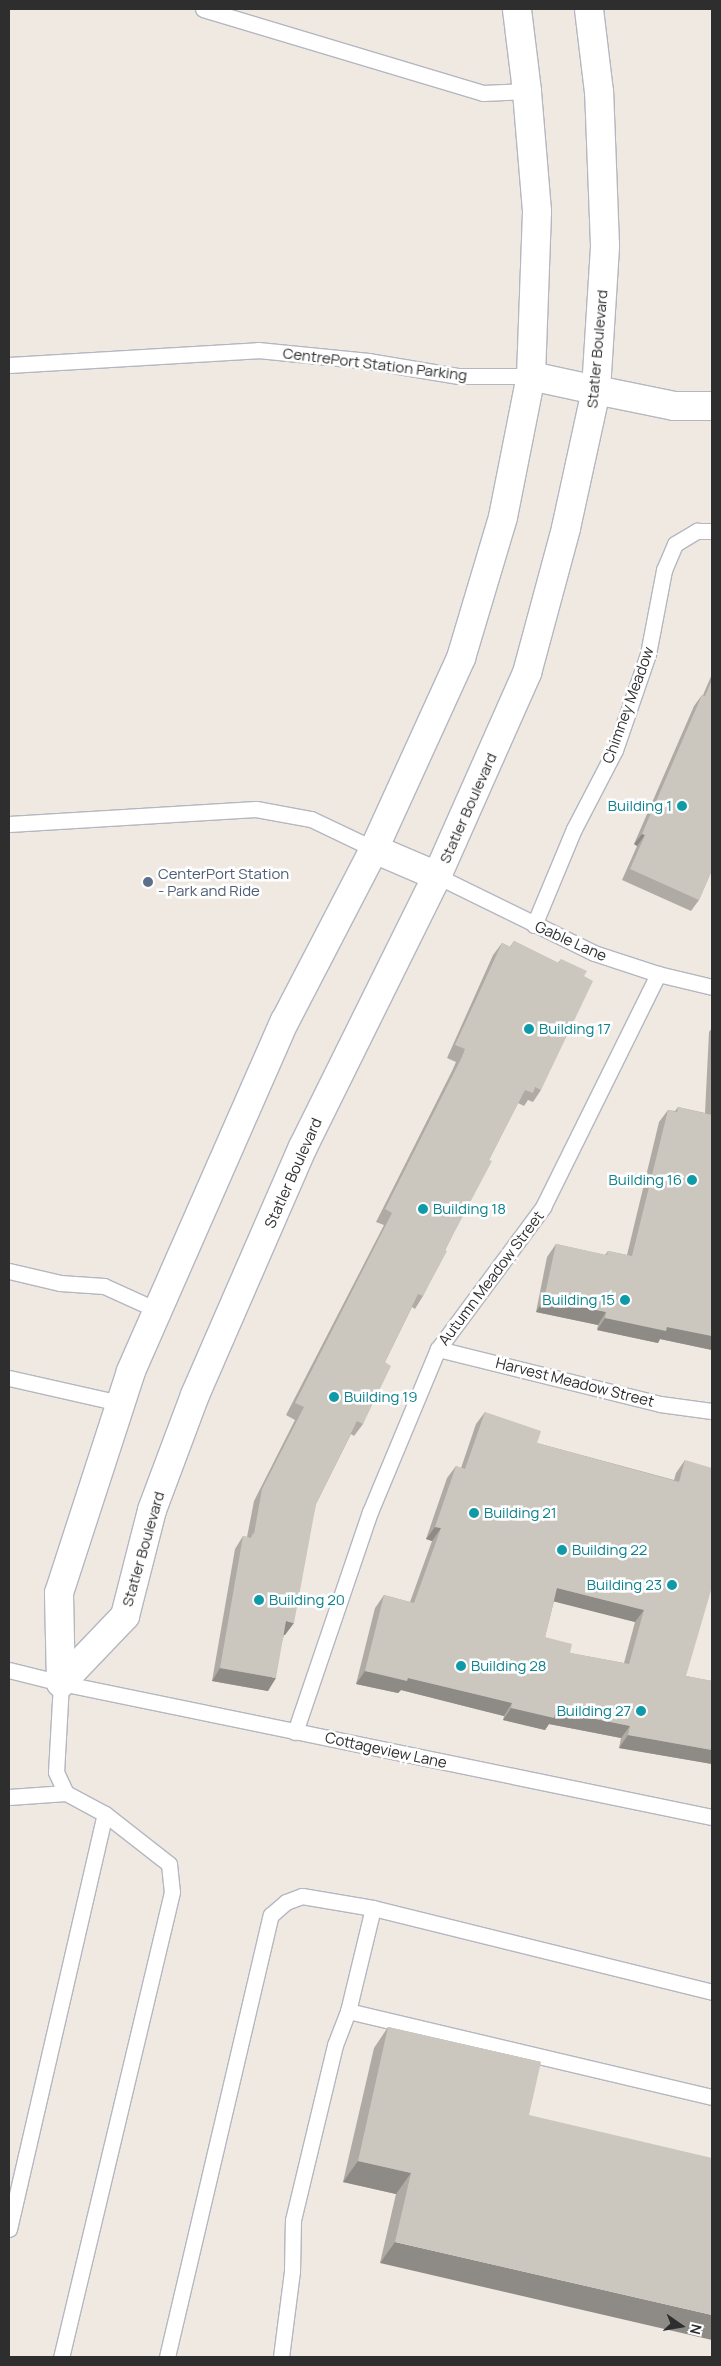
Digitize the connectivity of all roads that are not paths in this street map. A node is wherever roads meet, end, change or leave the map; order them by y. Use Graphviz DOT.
graph roads {
  1 [pos="203,9"];
  2 [pos="517,9"];
  3 [pos="589,9"];
  4 [pos="527,91"];
  5 [pos="9,365"];
  6 [pos="531,376"];
  7 [pos="596,390"];
  8 [pos="712,406"];
  9 [pos="712,531"];
  10 [pos="9,824"];
  11 [pos="374,850"];
  12 [pos="438,876"];
  13 [pos="534,925"];
  14 [pos="658,974"];
  15 [pos="712,987"];
  16 [pos="9,1270"];
  17 [pos="157,1310"];
  18 [pos="438,1349"];
  19 [pos="9,1378"];
  20 [pos="120,1403"];
  21 [pos="712,1411"];
  22 [pos="9,1670"];
  23 [pos="61,1683"];
  24 [pos="296,1732"];
  25 [pos="66,1792"];
  26 [pos="9,1797"];
  27 [pos="106,1814"];
  28 [pos="712,1817"];
  29 [pos="373,1908"];
  30 [pos="712,1992"];
  31 [pos="348,2011"];
  32 [pos="712,2097"];
  33 [pos="9,2229"];
  34 [pos="60,2357"];
  35 [pos="168,2357"];
  36 [pos="281,2357"];
  1 -- 4 [label="lane"];
  2 -- 4 [label="street"];
  3 -- 7 [label="street, Statler Boulevard"];
  4 -- 6 [label="street"];
  5 -- 6 [label="lane, CentrePort Station Parking"];
  6 -- 7 [label="street"];
  6 -- 11 [label="street"];
  7 -- 8 [label="street"];
  7 -- 12 [label="street, Statler Boulevard"];
  9 -- 13 [label="lane, Chimney Meadow"];
  10 -- 11 [label="lane"];
  11 -- 12 [label="street"];
  11 -- 17 [label="street"];
  12 -- 13 [label="lane, Gable Lane"];
  12 -- 23 [label="street, Statler Boulevard"];
  13 -- 14 [label="lane, Gable Lane"];
  14 -- 15 [label="lane, Gable Lane"];
  14 -- 18 [label="lane, Autumn Meadow Street"];
  16 -- 17 [label="lane"];
  17 -- 20 [label="street"];
  18 -- 21 [label="lane, Harvest Meadow Street"];
  18 -- 24 [label="lane, Autumn Meadow Street"];
  19 -- 20 [label="lane"];
  20 -- 23 [label="street"];
  22 -- 23 [label="lane, Cottageview Lane"];
  23 -- 24 [label="lane, Cottageview Lane"];
  23 -- 25 [label="lane"];
  24 -- 28 [label="lane, Cottageview Lane"];
  25 -- 26 [label="lane"];
  25 -- 27 [label="lane"];
  27 -- 33 [label="lane"];
  27 -- 34 [label="lane"];
  29 -- 30 [label="lane"];
  29 -- 31 [label="lane"];
  29 -- 35 [label="lane"];
  31 -- 32 [label="lane"];
  31 -- 36 [label="lane"];
}
